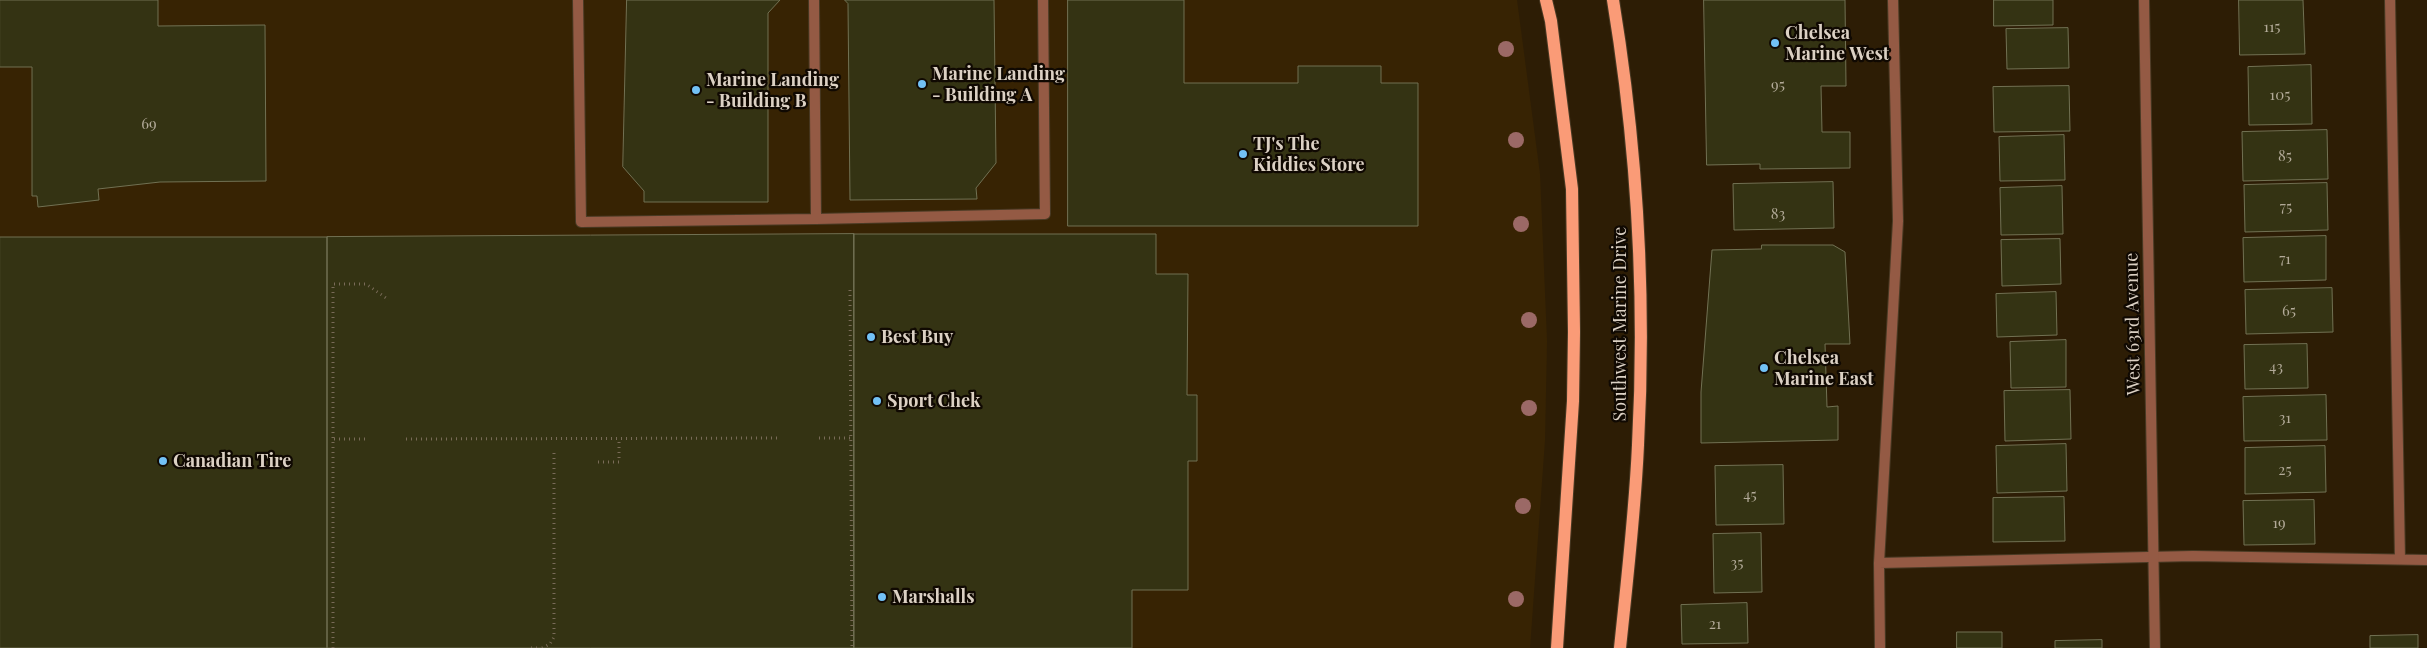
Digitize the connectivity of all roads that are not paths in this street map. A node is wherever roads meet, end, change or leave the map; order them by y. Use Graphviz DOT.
graph roads {
  1 [pos="578,0"];
  2 [pos="814,0"];
  3 [pos="1043,0"];
  4 [pos="1546,0"];
  5 [pos="1613,0"];
  6 [pos="1893,0"];
  7 [pos="2144,0"];
  8 [pos="2390,0"];
  9 [pos="816,219"];
  10 [pos="2154,556"];
  11 [pos="2400,559"];
  12 [pos="2427,560"];
  13 [pos="1879,563"];
  14 [pos="1557,648"];
  15 [pos="1620,648"];
  16 [pos="1880,648"];
  17 [pos="2155,648"];
  1 -- 9 [label="street"];
  2 -- 9 [label="street"];
  3 -- 9 [label="street"];
  4 -- 14 [label="main road"];
  5 -- 15 [label="main road, Southwest Marine Drive"];
  6 -- 13 [label="street"];
  7 -- 10 [label="street, West 63rd Avenue"];
  8 -- 11 [label="street"];
  10 -- 11 [label="street"];
  10 -- 13 [label="street"];
  10 -- 17 [label="street, West 63rd Avenue"];
  11 -- 12 [label="street"];
  13 -- 16 [label="street"];
}
